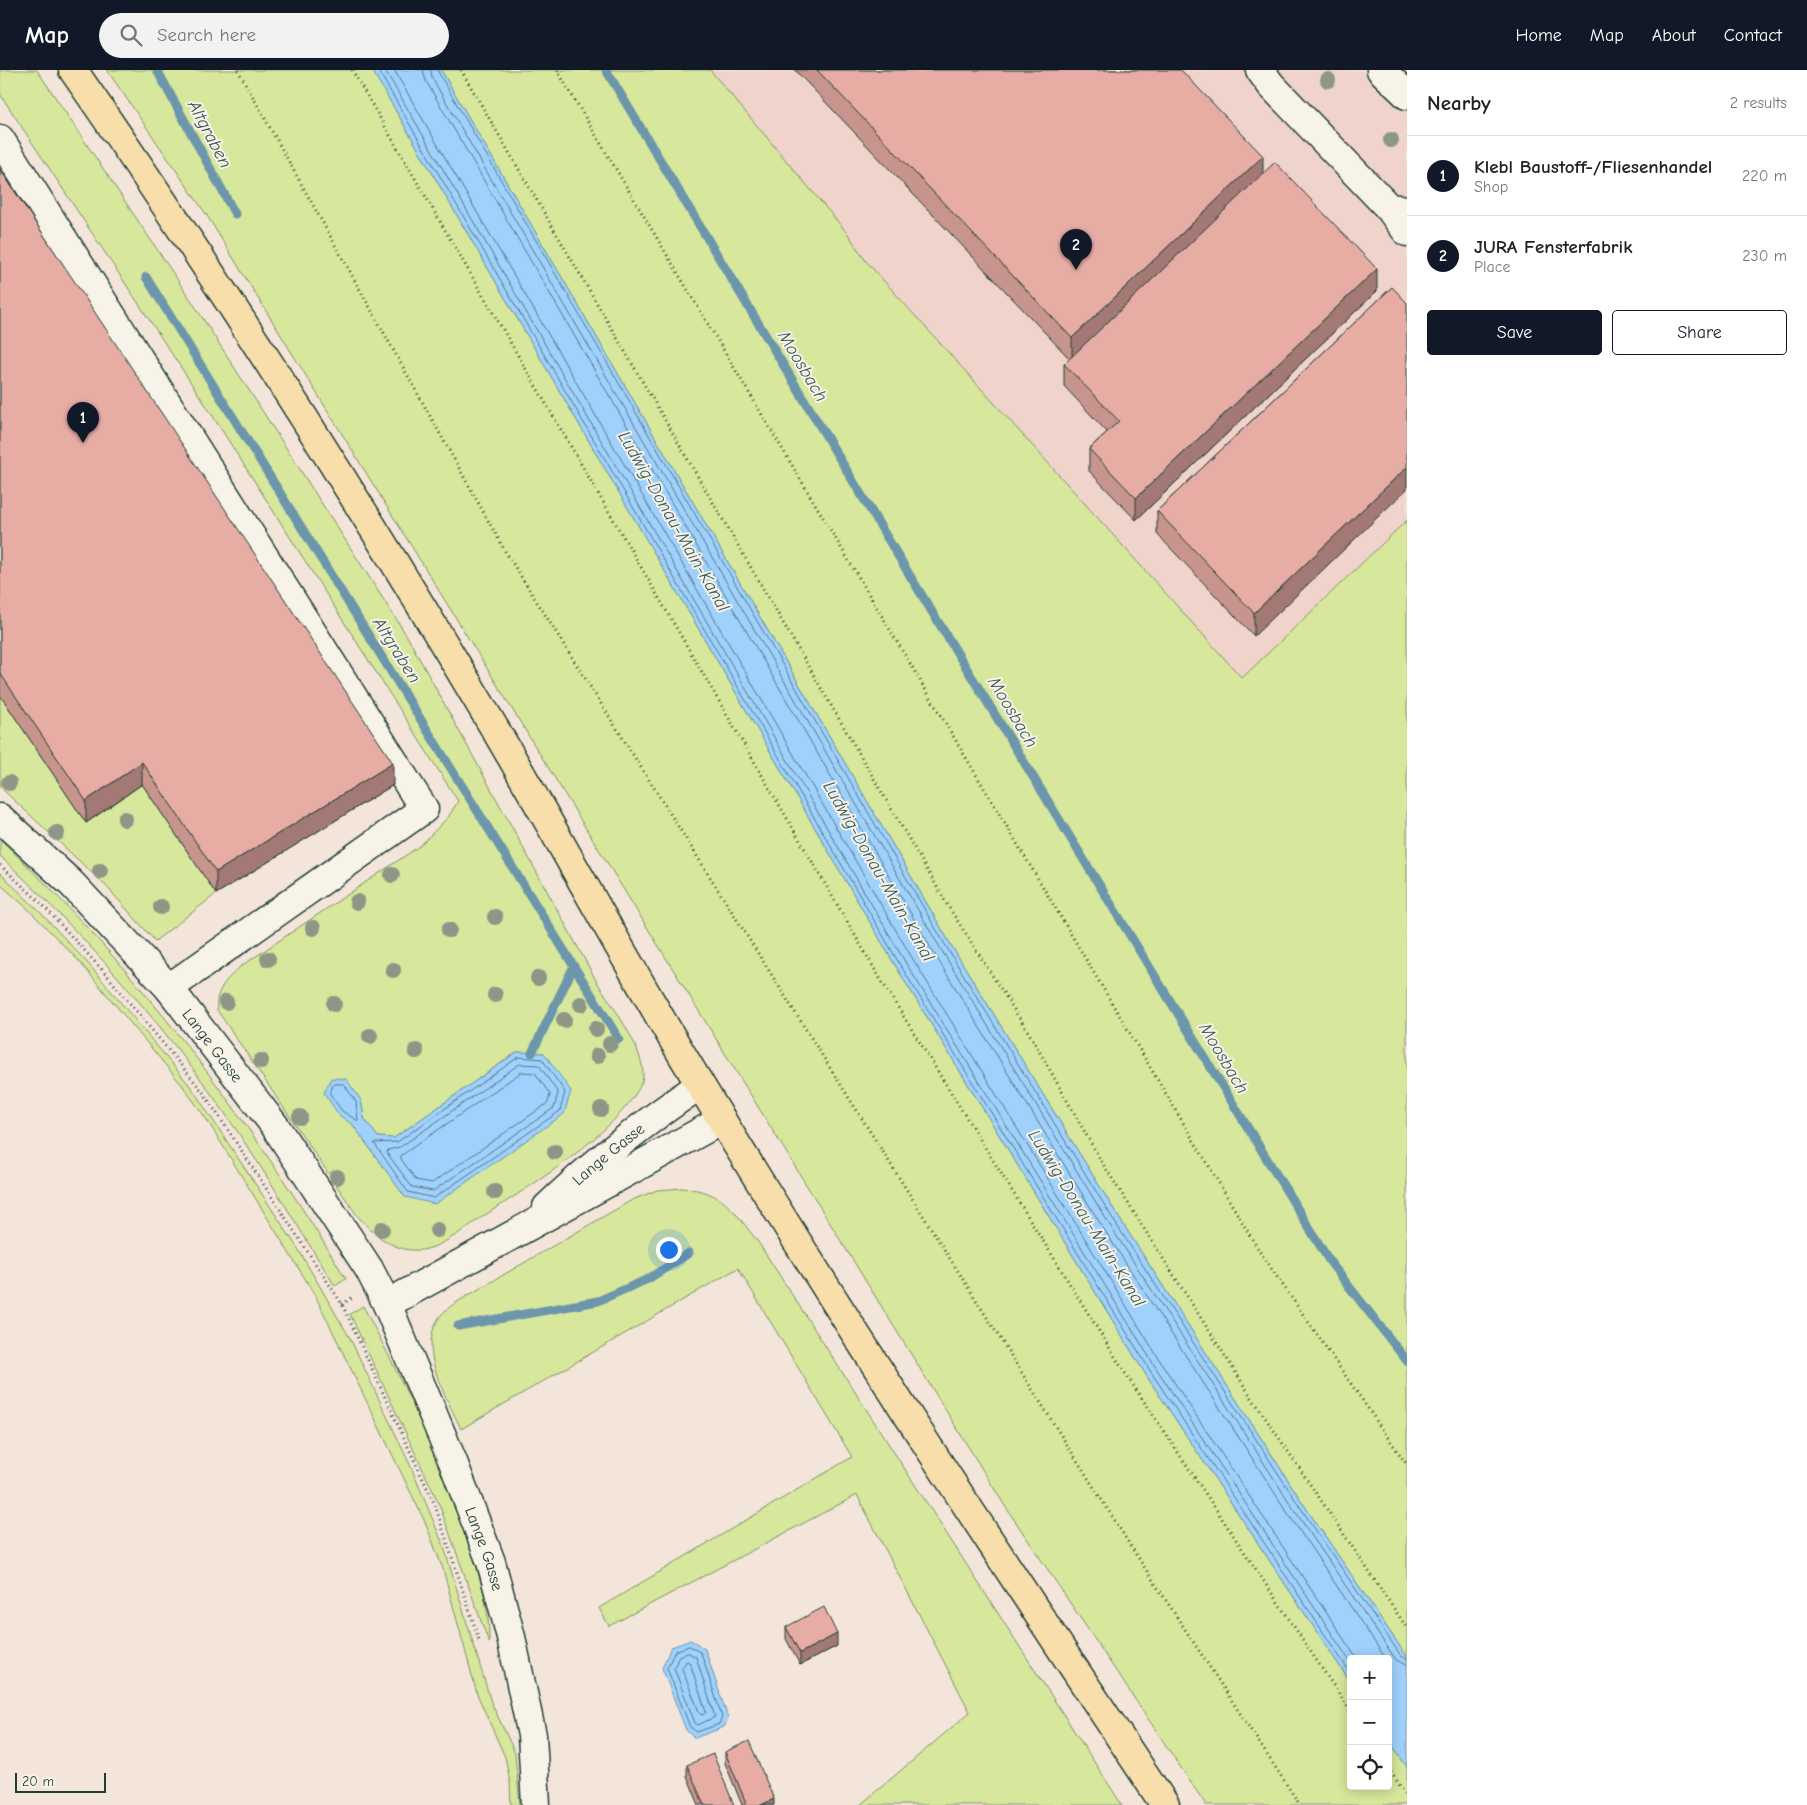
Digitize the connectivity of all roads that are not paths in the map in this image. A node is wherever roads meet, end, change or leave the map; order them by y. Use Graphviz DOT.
graph roads {
  1 [pos="73,70"];
  2 [pos="1260,70"];
  3 [pos="1381,70"];
  4 [pos="1407,95"];
  5 [pos="0,139"];
  6 [pos="1398,209"];
  7 [pos="1407,232"];
  8 [pos="0,818"];
  9 [pos="169,988"];
  10 [pos="700,1085"];
  11 [pos="722,1120"];
  12 [pos="522,1231"];
  13 [pos="387,1304"];
  14 [pos="536,1805"];
  15 [pos="1165,1805"];
  1 -- 10 [label="main road"];
  2 -- 6 [label="street"];
  3 -- 4 [label="street"];
  5 -- 9 [label="street"];
  6 -- 7 [label="street"];
  8 -- 9 [label="street, Lange Gasse"];
  9 -- 13 [label="street, Lange Gasse"];
  10 -- 11 [label="main road"];
  10 -- 12 [label="street, Lange Gasse"];
  11 -- 12 [label="street, Lange Gasse"];
  11 -- 15 [label="main road"];
  12 -- 13 [label="street, Lange Gasse"];
  13 -- 14 [label="street, Lange Gasse"];
}
